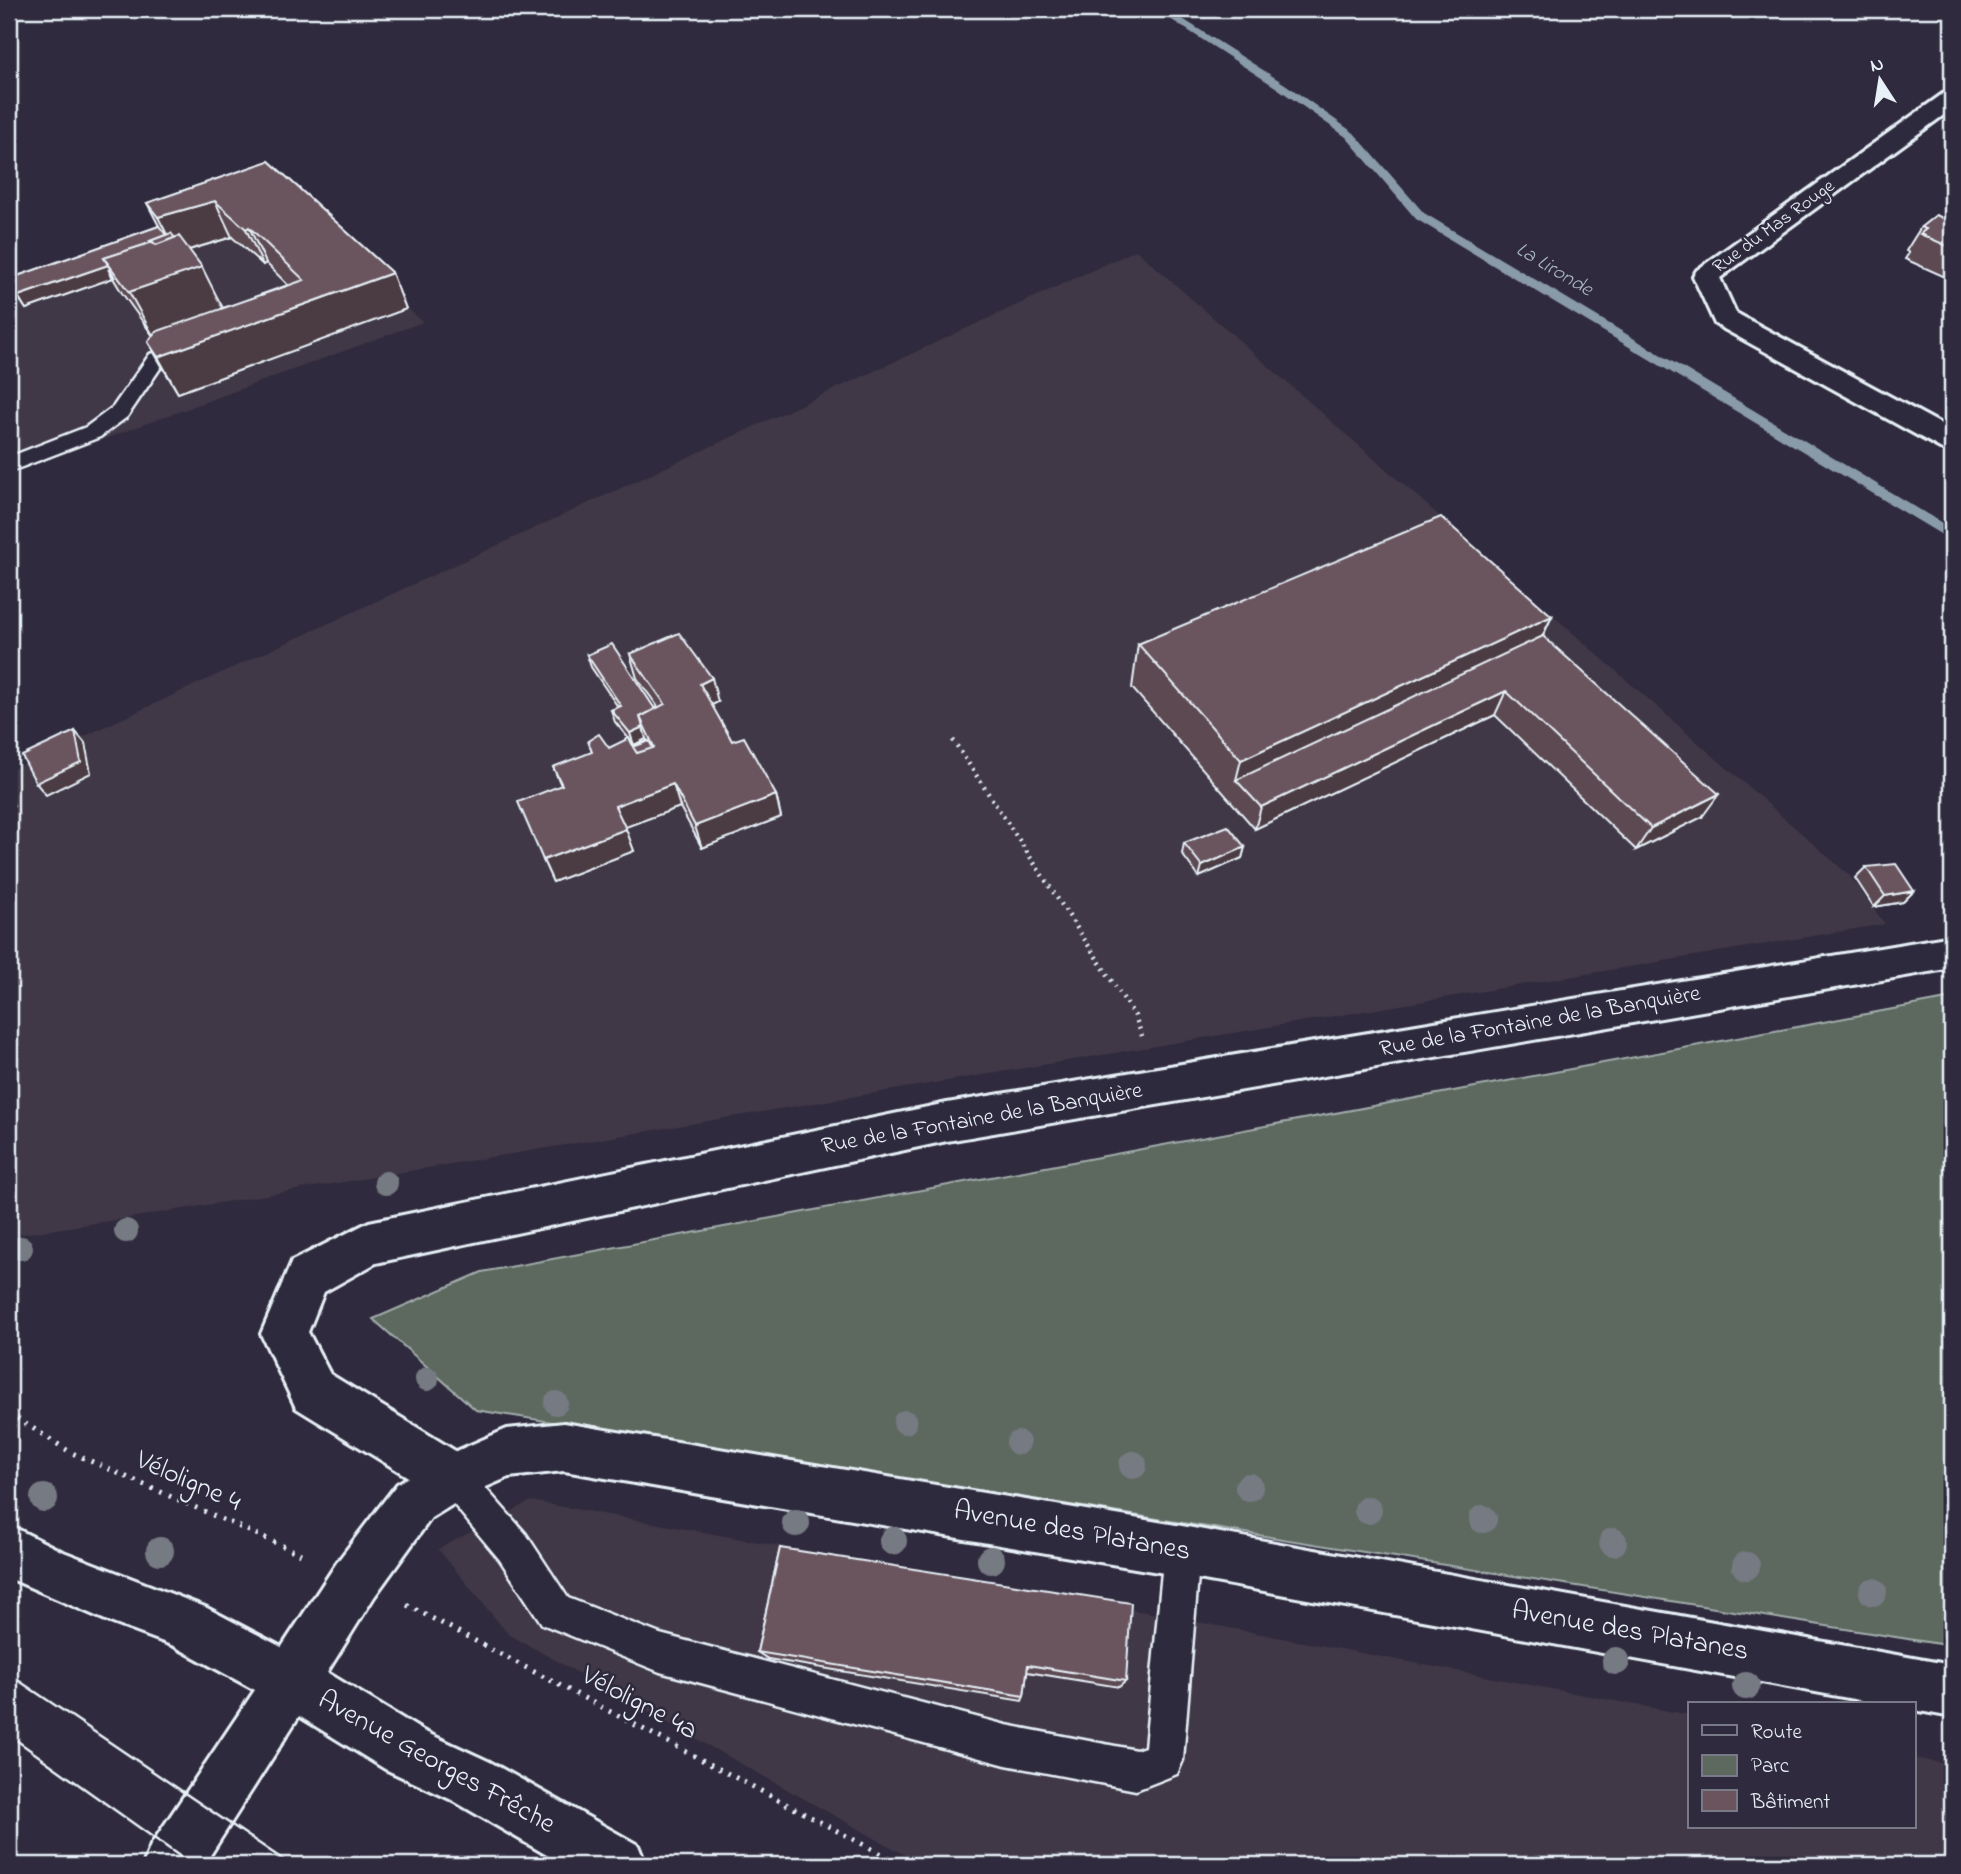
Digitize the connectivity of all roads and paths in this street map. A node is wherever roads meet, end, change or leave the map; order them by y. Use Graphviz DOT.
graph roads {
  1 [pos="1952,98"];
  2 [pos="157,358"];
  3 [pos="1952,442"];
  4 [pos="9,465"];
  5 [pos="953,740"];
  6 [pos="1952,953"];
  7 [pos="1158,1087"];
  8 [pos="9,1413"];
  9 [pos="453,1477"];
  10 [pos="9,1550"];
  11 [pos="1182,1551"];
  12 [pos="356,1579"];
  13 [pos="291,1681"];
  14 [pos="1952,1691"];
  15 [pos="171,1865"];
  16 [pos="618,1865"];
  17 [pos="902,1865"];
  1 -- 3 [label="street, Rue du Mas Rouge"];
  2 -- 4 [label="lane"];
  5 -- 7 [label="path"];
  6 -- 7 [label="street, Rue de la Fontaine de la Banquière"];
  7 -- 9 [label="street, Rue de la Fontaine de la Banquière"];
  8 -- 12 [label="path, Véloligne 4"];
  9 -- 11 [label="street, Avenue des Platanes"];
  9 -- 11 [label="lane"];
  9 -- 12 [label="street, Avenue des Platanes"];
  10 -- 13 [label="street, Avenue Georges Frêche"];
  11 -- 14 [label="street, Avenue des Platanes"];
  12 -- 13 [label="street, Avenue des Platanes"];
  12 -- 17 [label="path, Véloligne 4a"];
  13 -- 15 [label="street, Avenue Georges Frêche"];
  13 -- 16 [label="street, Avenue Georges Frêche"];
}
